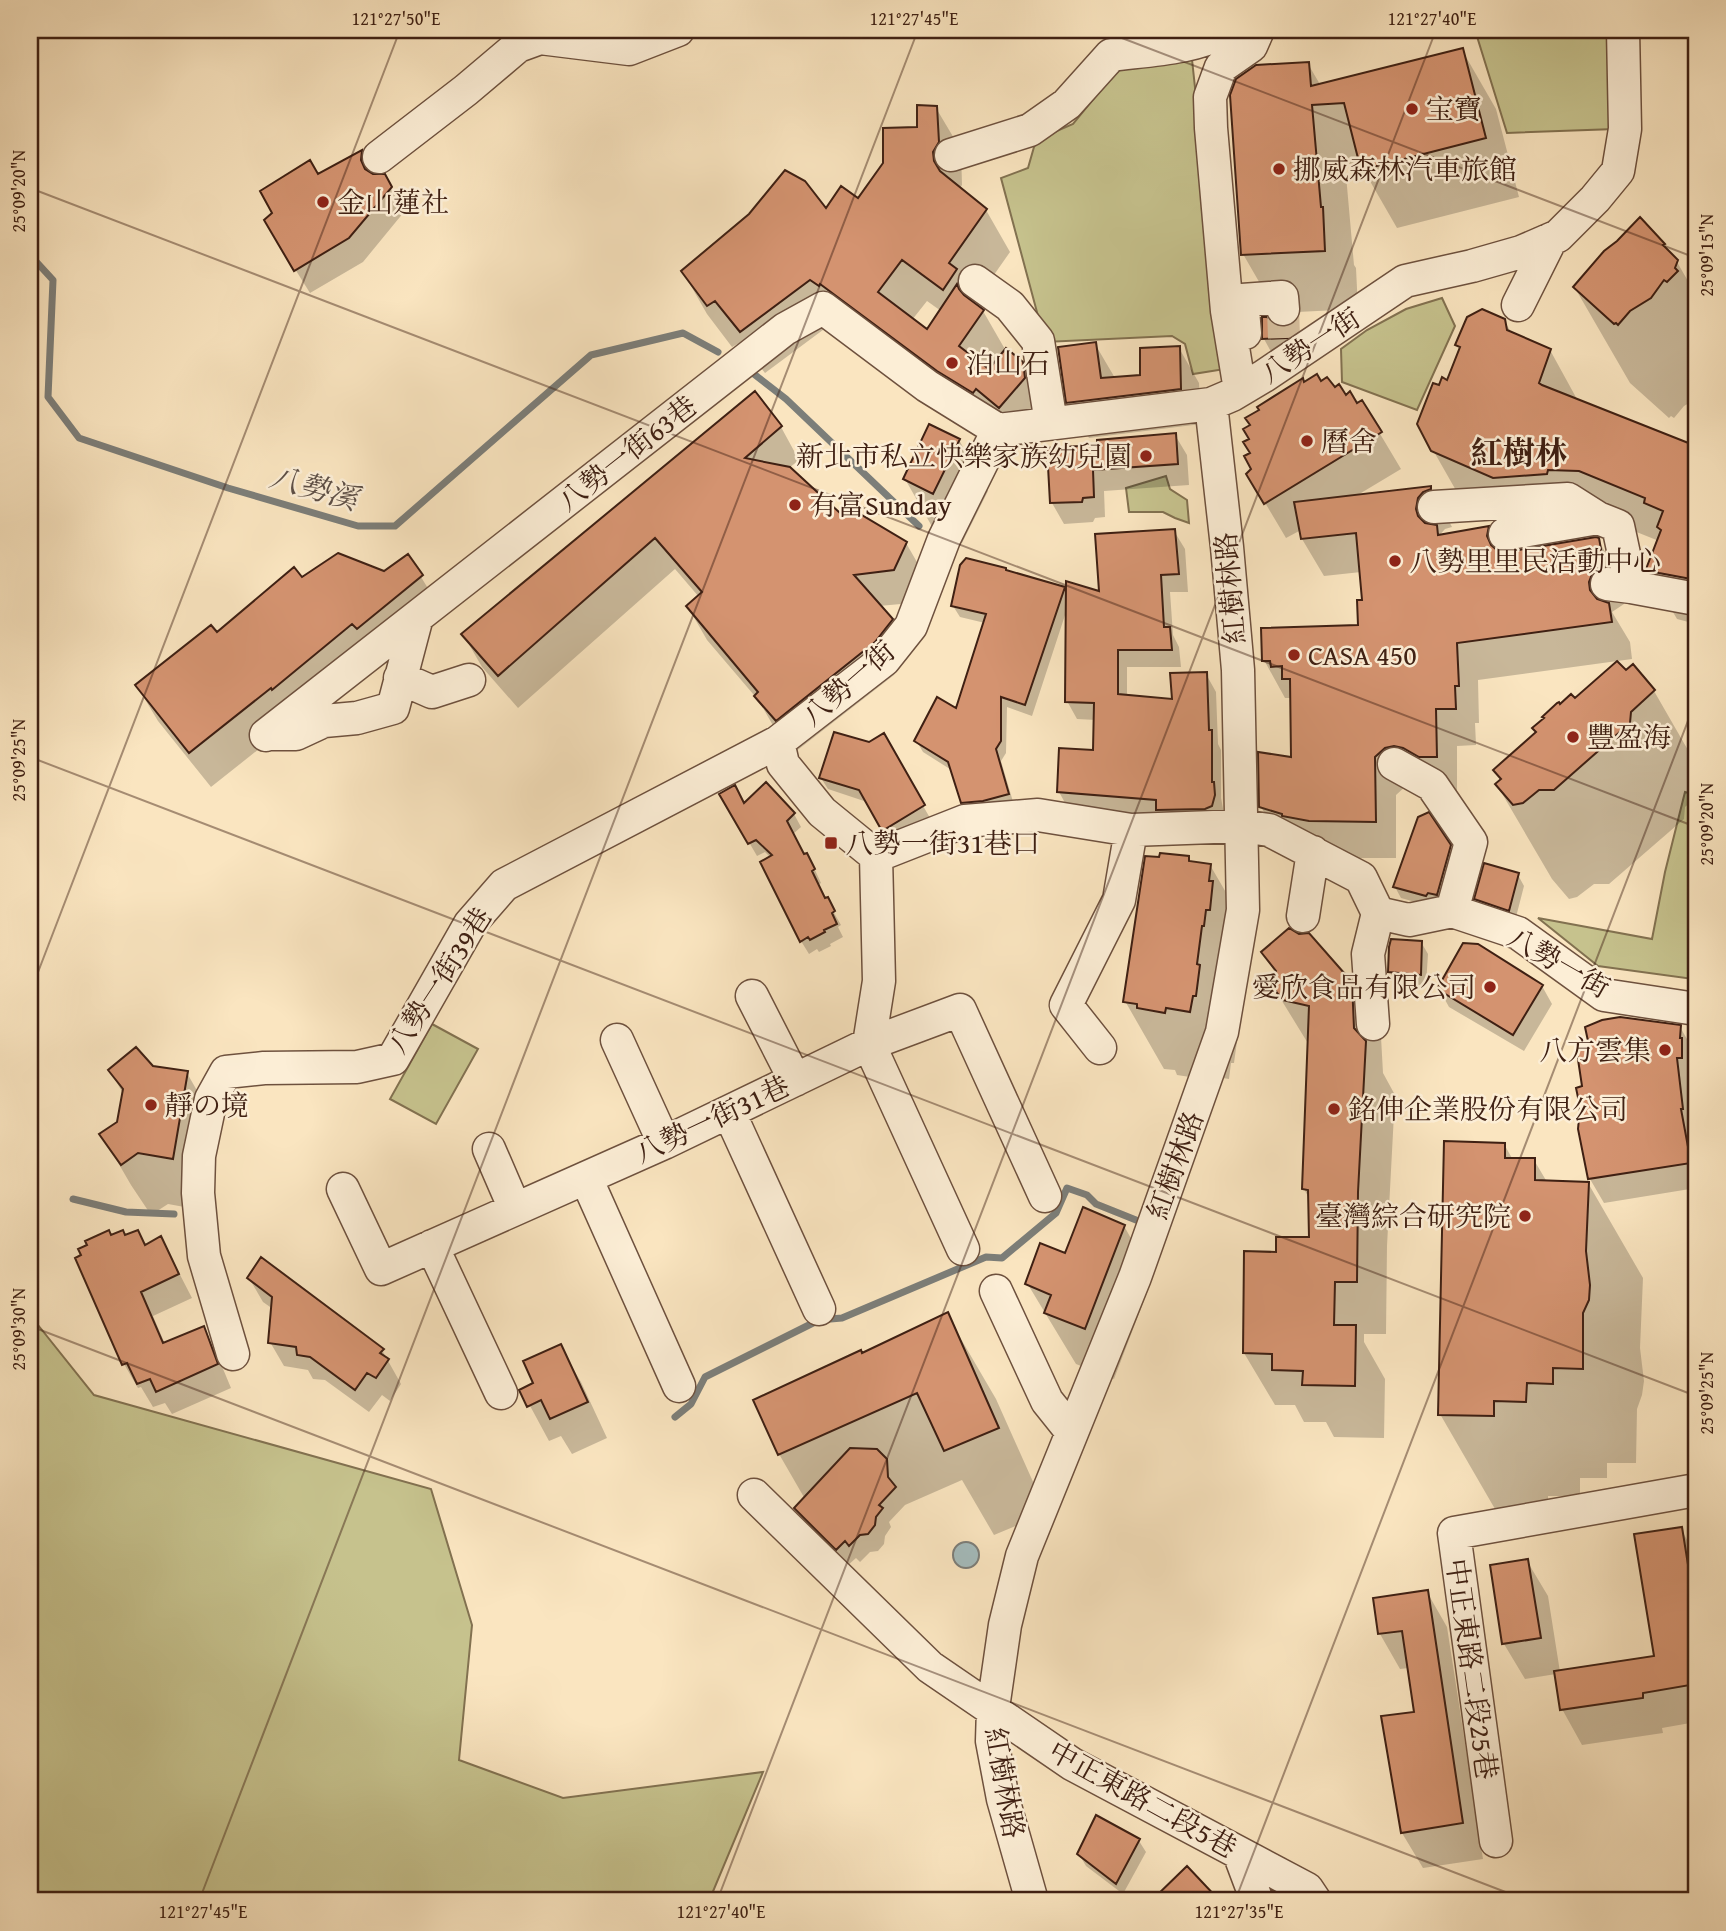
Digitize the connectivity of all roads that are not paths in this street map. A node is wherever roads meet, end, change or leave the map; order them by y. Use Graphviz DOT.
graph roads {
  1 [pos="678,30"];
  2 [pos="1228,30"];
  3 [pos="1258,30"];
  4 [pos="1623,30"];
  5 [pos="951,155"];
  6 [pos="379,157"];
  7 [pos="1551,239"];
  8 [pos="975,281"];
  9 [pos="1518,305"];
  10 [pos="1286,335"];
  11 [pos="1247,386"];
  12 [pos="1211,404"];
  13 [pos="1051,423"];
  14 [pos="998,430"];
  15 [pos="1434,507"];
  16 [pos="1598,518"];
  17 [pos="1505,534"];
  18 [pos="1696,599"];
  19 [pos="417,617"];
  20 [pos="400,678"];
  21 [pos="470,680"];
  22 [pos="778,742"];
  23 [pos="1394,764"];
  24 [pos="1241,826"];
  25 [pos="1131,830"];
  26 [pos="1313,852"];
  27 [pos="876,856"];
  28 [pos="1452,911"];
  29 [pos="1378,913"];
  30 [pos="1303,916"];
  31 [pos="752,996"];
  32 [pos="1696,1009"];
  33 [pos="1373,1024"];
  34 [pos="617,1040"];
  35 [pos="869,1044"];
  36 [pos="1100,1048"];
  37 [pos="795,1080"];
  38 [pos="729,1112"];
  39 [pos="664,1143"];
  40 [pos="489,1149"];
  41 [pos="586,1178"];
  42 [pos="343,1189"];
  43 [pos="1045,1196"];
  44 [pos="515,1209"];
  45 [pos="432,1246"];
  46 [pos="962,1249"];
  47 [pos="996,1291"];
  48 [pos="819,1309"];
  49 [pos="233,1354"];
  50 [pos="679,1386"];
  51 [pos="501,1393"];
  52 [pos="1071,1431"];
  53 [pos="1696,1490"];
  54 [pos="754,1495"];
  55 [pos="993,1708"];
  56 [pos="1496,1841"];
  57 [pos="1239,1853"];
  58 [pos="1032,1901"];
  59 [pos="1257,1901"];
  60 [pos="1315,1901"];
  1 -- 6 [label="street"];
  2 -- 5 [label="street"];
  3 -- 11 [label="street"];
  4 -- 7 [label="street, 八勢一街"];
  7 -- 9 [label="street"];
  7 -- 10 [label="street, 八勢一街"];
  8 -- 13 [label="street"];
  10 -- 11 [label="street, 八勢一街"];
  10 -- 11 [label="street"];
  11 -- 12 [label="street, 八勢一街"];
  12 -- 13 [label="street, 八勢一街"];
  12 -- 24 [label="street, 紅樹林路"];
  13 -- 14 [label="street, 八勢一街"];
  14 -- 19 [label="street, 八勢一街63巷"];
  14 -- 22 [label="street, 八勢一街"];
  15 -- 16 [label="street"];
  16 -- 17 [label="street"];
  16 -- 18 [label="street"];
  19 -- 20 [label="street"];
  19 -- 20 [label="street, 八勢一街63巷"];
  20 -- 21 [label="street"];
  22 -- 27 [label="street, 八勢一街"];
  22 -- 49 [label="street, 八勢一街39巷"];
  23 -- 28 [label="street"];
  24 -- 25 [label="street"];
  24 -- 26 [label="street"];
  24 -- 52 [label="street, 紅樹林路"];
  25 -- 27 [label="street"];
  25 -- 36 [label="street"];
  26 -- 29 [label="street"];
  26 -- 30 [label="street"];
  27 -- 35 [label="street"];
  28 -- 29 [label="street"];
  28 -- 32 [label="street, 八勢一街"];
  29 -- 33 [label="street"];
  31 -- 37 [label="street"];
  34 -- 39 [label="street"];
  35 -- 37 [label="street, 八勢一街31巷"];
  35 -- 43 [label="street, 八勢一街31巷"];
  35 -- 46 [label="street"];
  37 -- 38 [label="street, 八勢一街31巷"];
  38 -- 39 [label="street, 八勢一街31巷"];
  38 -- 48 [label="street"];
  39 -- 41 [label="street, 八勢一街31巷"];
  40 -- 44 [label="street"];
  41 -- 44 [label="street, 八勢一街31巷"];
  41 -- 50 [label="street"];
  42 -- 45 [label="street, 八勢一街31巷"];
  44 -- 45 [label="street, 八勢一街31巷"];
  45 -- 51 [label="street"];
  47 -- 52 [label="street"];
  52 -- 55 [label="street, 紅樹林路"];
  53 -- 56 [label="street, 中正東路二段25巷"];
  54 -- 55 [label="street, 中正東路二段5巷"];
  55 -- 57 [label="street, 中正東路二段5巷"];
  55 -- 58 [label="street, 紅樹林路"];
  57 -- 59 [label="street"];
  57 -- 60 [label="street, 中正東路二段5巷"];
}
